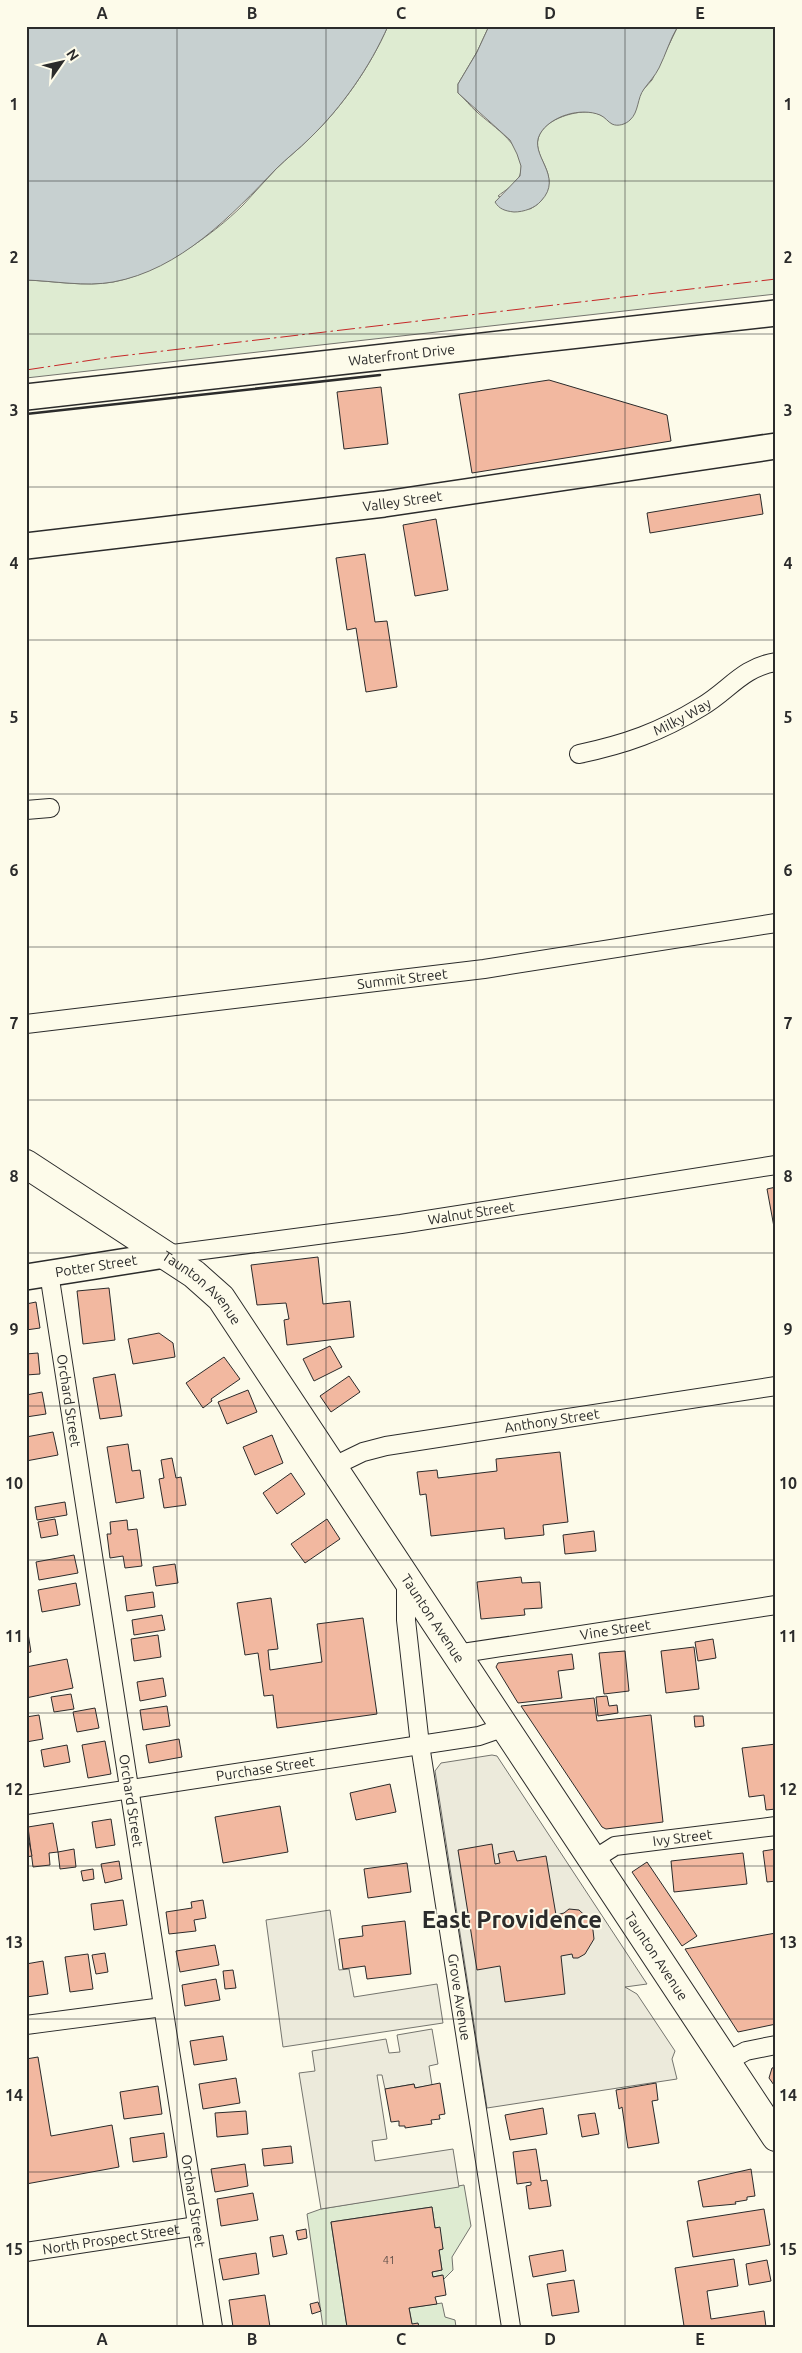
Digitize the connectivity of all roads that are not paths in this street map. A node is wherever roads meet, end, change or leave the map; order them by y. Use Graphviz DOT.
graph roads {
  1 [pos="776,313"];
  2 [pos="26,397"];
  3 [pos="776,446"];
  4 [pos="26,546"];
  5 [pos="776,662"];
  6 [pos="579,754"];
  7 [pos="50,808"];
  8 [pos="26,810"];
  9 [pos="776,923"];
  10 [pos="26,1024"];
  11 [pos="26,1164"];
  12 [pos="776,1164"];
  13 [pos="166,1255"];
  14 [pos="38,1275"];
  15 [pos="776,1386"];
  16 [pos="332,1468"];
  17 [pos="406,1579"];
  18 [pos="776,1605"];
  19 [pos="456,1654"];
  20 [pos="505,1728"];
  21 [pos="420,1745"];
  22 [pos="129,1788"];
  23 [pos="26,1805"];
  24 [pos="776,1826"];
  25 [pos="593,1860"];
  26 [pos="163,2007"];
  27 [pos="26,2025"];
  28 [pos="776,2044"];
  29 [pos="726,2062"];
  30 [pos="776,2137"];
  31 [pos="197,2226"];
  32 [pos="26,2252"];
  33 [pos="213,2327"];
  34 [pos="511,2327"];
  1 -- 2 [label="street, Waterfront Drive"];
  3 -- 4 [label="street, Valley Street"];
  5 -- 6 [label="street, Milky Way"];
  7 -- 8 [label="street"];
  9 -- 10 [label="street, Summit Street"];
  11 -- 13 [label="highway, Taunton Avenue"];
  12 -- 13 [label="street, Walnut Street"];
  13 -- 14 [label="street, Potter Street"];
  13 -- 16 [label="highway, Taunton Avenue"];
  14 -- 22 [label="street, Orchard Street"];
  15 -- 16 [label="street, Anthony Street"];
  16 -- 17 [label="highway, Taunton Avenue"];
  17 -- 19 [label="highway, Taunton Avenue"];
  17 -- 21 [label="street, Grove Avenue"];
  18 -- 19 [label="street, Vine Street"];
  19 -- 20 [label="highway, Taunton Avenue"];
  20 -- 21 [label="street, Purchase Street"];
  20 -- 25 [label="highway, Taunton Avenue"];
  21 -- 22 [label="street, Purchase Street"];
  21 -- 34 [label="street, Grove Avenue"];
  22 -- 23 [label="street, Purchase Street"];
  22 -- 26 [label="street, Orchard Street"];
  24 -- 25 [label="street, Ivy Street"];
  25 -- 29 [label="highway, Taunton Avenue"];
  26 -- 27 [label="street"];
  26 -- 31 [label="street, Orchard Street"];
  28 -- 29 [label="street"];
  29 -- 30 [label="highway, Taunton Avenue"];
  31 -- 32 [label="street, North Prospect Street"];
  31 -- 33 [label="street, Orchard Street"];
}
